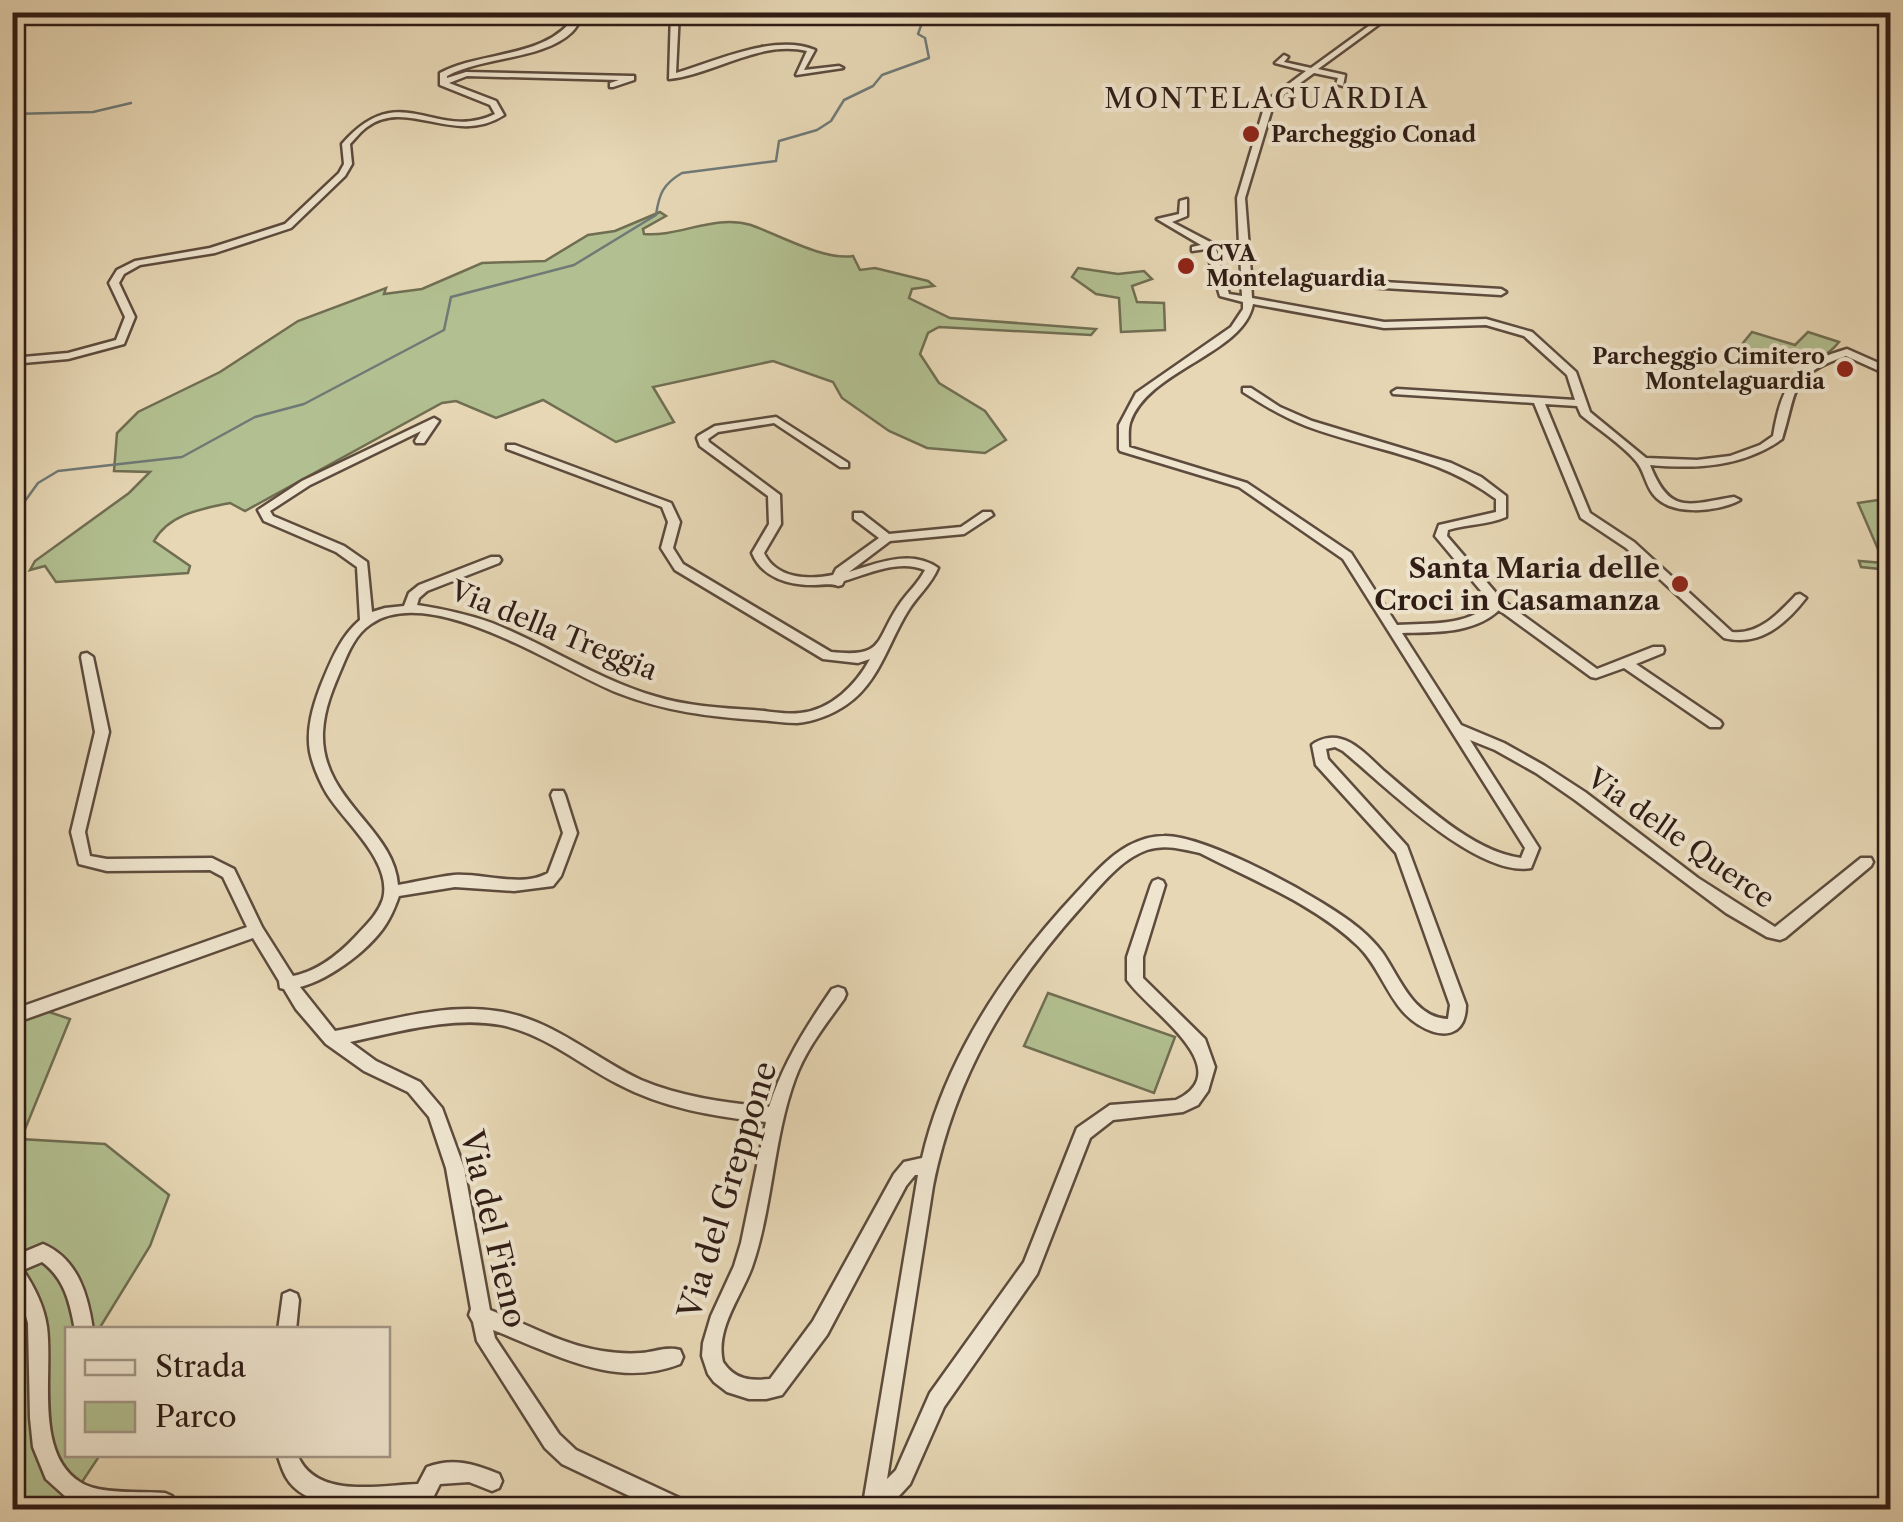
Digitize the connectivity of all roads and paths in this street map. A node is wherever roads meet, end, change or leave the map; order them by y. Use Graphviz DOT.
graph roads {
  1 [pos="582,12"];
  2 [pos="676,12"];
  3 [pos="1392,12"];
  4 [pos="1284,57"];
  5 [pos="838,68"];
  6 [pos="1309,71"];
  7 [pos="443,83"];
  8 [pos="1340,84"];
  9 [pos="613,85"];
  10 [pos="1184,202"];
  11 [pos="1210,246"];
  12 [pos="1244,248"];
  13 [pos="1195,249"];
  14 [pos="1247,277"];
  15 [pos="1501,292"];
  16 [pos="1248,300"];
  17 [pos="12,361"];
  18 [pos="1890,372"];
  19 [pos="1247,390"];
  20 [pos="1397,392"];
  21 [pos="1539,403"];
  22 [pos="1578,403"];
  23 [pos="420,441"];
  24 [pos="510,447"];
  25 [pos="1643,461"];
  26 [pos="844,465"];
  27 [pos="1734,500"];
  28 [pos="987,515"];
  29 [pos="858,516"];
  30 [pos="887,538"];
  31 [pos="495,560"];
  32 [pos="838,582"];
  33 [pos="1800,598"];
  34 [pos="1498,603"];
  35 [pos="410,608"];
  36 [pos="366,620"];
  37 [pos="1395,629"];
  38 [pos="884,648"];
  39 [pos="1658,650"];
  40 [pos="87,657"];
  41 [pos="1626,664"];
  42 [pos="1715,724"];
  43 [pos="1456,728"];
  44 [pos="558,795"];
  45 [pos="1866,862"];
  46 [pos="1158,885"];
  47 [pos="395,891"];
  48 [pos="256,930"];
  49 [pos="286,983"];
  50 [pos="838,994"];
  51 [pos="12,1016"];
  52 [pos="332,1038"];
  53 [pos="778,1115"];
  54 [pos="928,1165"];
  55 [pos="12,1269"];
  56 [pos="290,1300"];
  57 [pos="478,1315"];
  58 [pos="83,1327"];
  59 [pos="287,1327"];
  60 [pos="672,1357"];
  61 [pos="288,1457"];
  62 [pos="492,1481"];
  63 [pos="423,1501"];
  64 [pos="872,1509"];
  65 [pos="170,1510"];
  66 [pos="683,1510"];
  1 -- 7 [label="street"];
  2 -- 5 [label="street"];
  3 -- 6 [label="street"];
  4 -- 6 [label="street"];
  6 -- 8 [label="street"];
  6 -- 12 [label="street"];
  7 -- 9 [label="street"];
  7 -- 17 [label="street"];
  10 -- 11 [label="street"];
  11 -- 12 [label="street"];
  11 -- 13 [label="street"];
  11 -- 16 [label="street"];
  12 -- 14 [label="street"];
  14 -- 15 [label="street"];
  14 -- 16 [label="street"];
  16 -- 22 [label="street"];
  16 -- 37 [label="street"];
  18 -- 25 [label="street"];
  19 -- 34 [label="street"];
  20 -- 21 [label="street"];
  21 -- 22 [label="street"];
  21 -- 33 [label="street"];
  22 -- 25 [label="street"];
  23 -- 36 [label="street"];
  24 -- 38 [label="street"];
  25 -- 27 [label="street"];
  26 -- 32 [label="street, Via della Treggia"];
  28 -- 30 [label="street"];
  29 -- 30 [label="street"];
  30 -- 32 [label="street"];
  31 -- 35 [label="street, Via della Treggia"];
  32 -- 38 [label="street, Via della Treggia"];
  34 -- 37 [label="street"];
  34 -- 41 [label="street"];
  35 -- 36 [label="street, Via della Treggia"];
  35 -- 38 [label="street, Via della Treggia"];
  36 -- 47 [label="street"];
  37 -- 43 [label="street"];
  39 -- 41 [label="street"];
  40 -- 48 [label="street"];
  41 -- 42 [label="street"];
  43 -- 45 [label="street, Via delle Querce"];
  43 -- 54 [label="street"];
  44 -- 47 [label="street"];
  46 -- 64 [label="street"];
  47 -- 49 [label="street"];
  48 -- 49 [label="street"];
  48 -- 51 [label="street"];
  49 -- 52 [label="street, Via del Fieno"];
  50 -- 53 [label="street, Via del Greppone"];
  52 -- 53 [label="street"];
  52 -- 57 [label="street, Via del Fieno"];
  53 -- 54 [label="street, Via del Greppone"];
  54 -- 64 [label="street"];
  55 -- 58 [label="street"];
  55 -- 65 [label="street"];
  56 -- 59 [label="street"];
  57 -- 60 [label="street"];
  57 -- 66 [label="street, Via del Fieno"];
  61 -- 63 [label="street"];
  62 -- 63 [label="street"];
}
